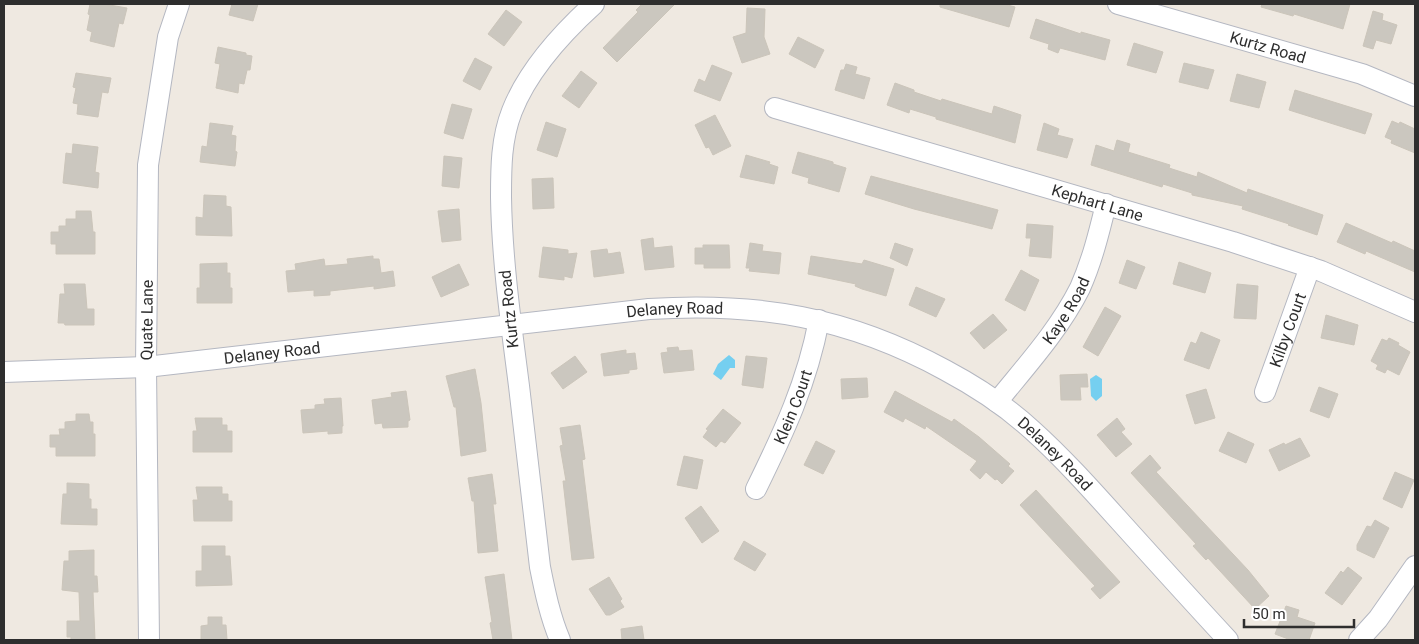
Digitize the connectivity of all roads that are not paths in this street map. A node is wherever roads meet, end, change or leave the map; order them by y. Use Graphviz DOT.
graph roads {
  1 [pos="179,4"];
  2 [pos="594,4"];
  3 [pos="1118,4"];
  4 [pos="1415,96"];
  5 [pos="775,108"];
  6 [pos="1106,204"];
  7 [pos="1310,268"];
  8 [pos="1415,312"];
  9 [pos="819,320"];
  10 [pos="510,326"];
  11 [pos="146,367"];
  12 [pos="4,372"];
  13 [pos="1265,392"];
  14 [pos="997,402"];
  15 [pos="756,489"];
  16 [pos="1415,566"];
  17 [pos="149,640"];
  18 [pos="560,640"];
  19 [pos="1228,640"];
  20 [pos="1359,640"];
  1 -- 11 [label="street, Quate Lane"];
  2 -- 10 [label="street, Kurtz Road"];
  3 -- 4 [label="street, Kurtz Road"];
  5 -- 6 [label="street, Kephart Lane"];
  6 -- 7 [label="street, Kephart Lane"];
  6 -- 14 [label="street, Kaye Road"];
  7 -- 8 [label="street, Kephart Lane"];
  7 -- 13 [label="street, Kilby Court"];
  9 -- 10 [label="street, Delaney Road"];
  9 -- 14 [label="street, Delaney Road"];
  9 -- 15 [label="street, Klein Court"];
  10 -- 11 [label="street, Delaney Road"];
  10 -- 18 [label="street, Kurtz Road"];
  11 -- 12 [label="street, Delaney Road"];
  11 -- 17 [label="street, Quate Lane"];
  14 -- 19 [label="street, Delaney Road"];
  16 -- 20 [label="street"];
}
